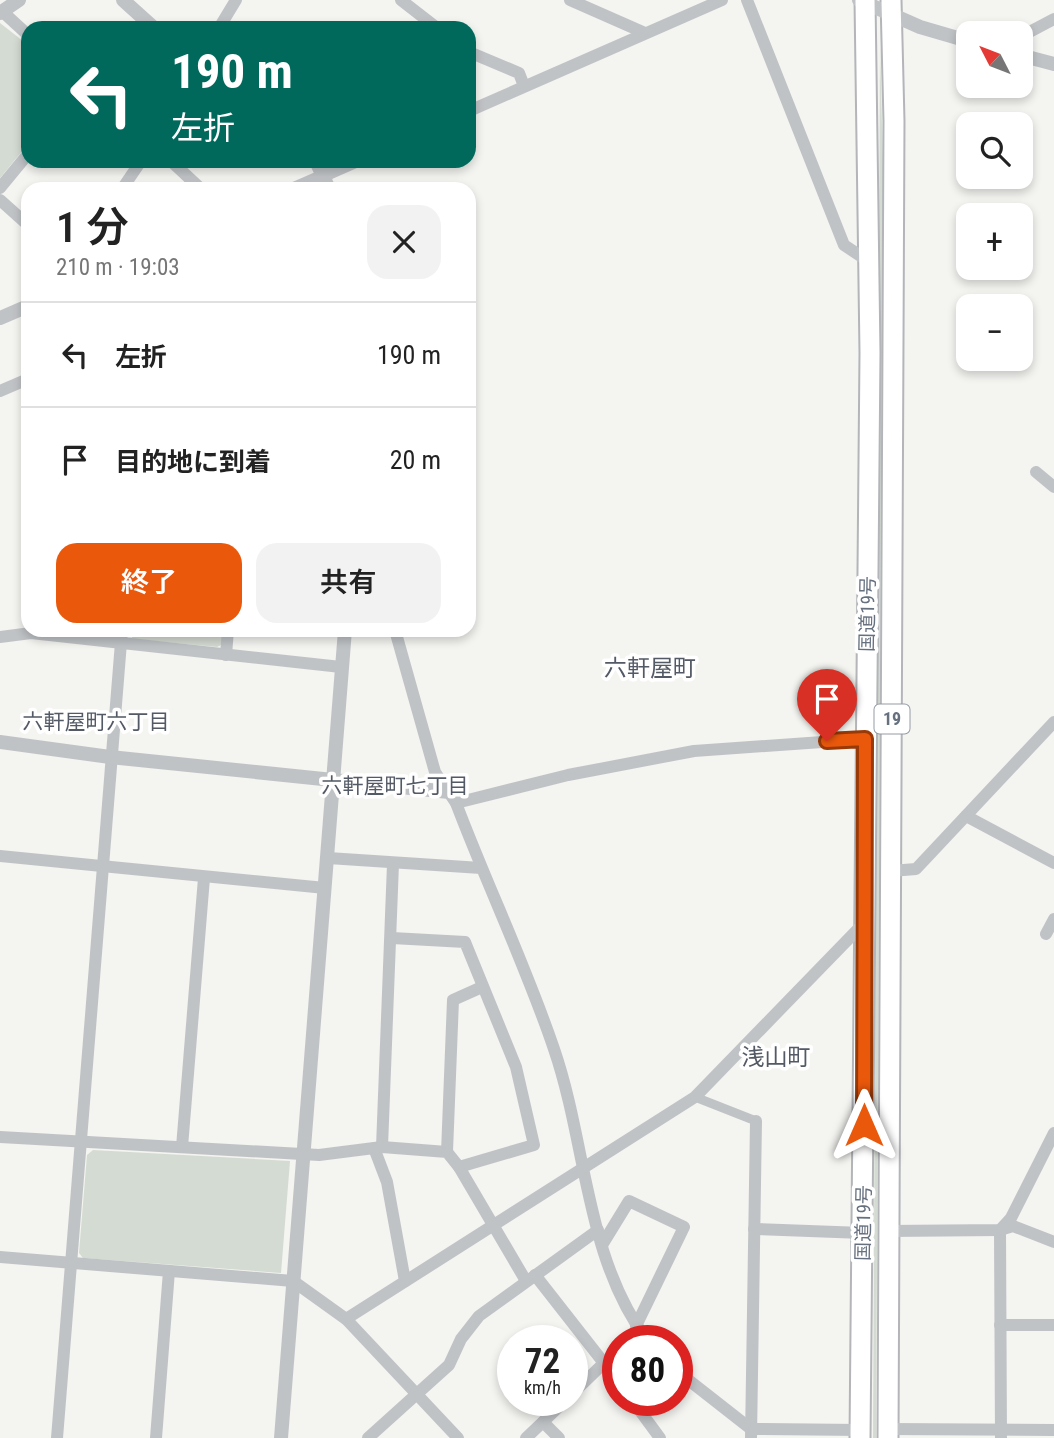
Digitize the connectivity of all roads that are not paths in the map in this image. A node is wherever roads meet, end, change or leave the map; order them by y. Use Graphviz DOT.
graph roads {
  1 [pos="19,0"];
  2 [pos="123,0"];
  3 [pos="236,0"];
  4 [pos="401,0"];
  5 [pos="570,0"];
  6 [pos="722,0"];
  7 [pos="747,0"];
  8 [pos="863,1"];
  9 [pos="892,7"];
  10 [pos="2,13"];
  11 [pos="1054,19"];
  12 [pos="146,21"];
  13 [pos="223,21"];
  14 [pos="427,21"];
  15 [pos="21,28"];
  16 [pos="1033,30"];
  17 [pos="645,33"];
  18 [pos="956,38"];
  19 [pos="476,55"];
  20 [pos="1033,58"];
  21 [pos="1054,64"];
  22 [pos="524,86"];
  23 [pos="476,108"];
  24 [pos="21,162"];
  25 [pos="178,168"];
  26 [pos="348,168"];
  27 [pos="194,182"];
  28 [pos="327,182"];
  29 [pos="0,187"];
  30 [pos="0,200"];
  31 [pos="21,219"];
  32 [pos="868,261"];
  33 [pos="21,309"];
  34 [pos="0,318"];
  35 [pos="21,382"];
  36 [pos="0,391"];
  37 [pos="1035,472"];
  38 [pos="1054,487"];
  39 [pos="21,634"];
  40 [pos="0,637"];
  41 [pos="68,637"];
  42 [pos="122,637"];
  43 [pos="227,637"];
  44 [pos="344,637"];
  45 [pos="397,637"];
  46 [pos="121,644"];
  47 [pos="226,655"];
  48 [pos="341,667"];
  49 [pos="1054,722"];
  50 [pos="865,739"];
  51 [pos="0,742"];
  52 [pos="110,757"];
  53 [pos="333,779"];
  54 [pos="452,797"];
  55 [pos="966,816"];
  56 [pos="0,856"];
  57 [pos="328,858"];
  58 [pos="1054,863"];
  59 [pos="393,864"];
  60 [pos="103,866"];
  61 [pos="481,868"];
  62 [pos="891,871"];
  63 [pos="204,878"];
  64 [pos="326,888"];
  65 [pos="1054,919"];
  66 [pos="864,923"];
  67 [pos="1046,934"];
  68 [pos="392,938"];
  69 [pos="482,988"];
  70 [pos="695,1097"];
  71 [pos="756,1121"];
  72 [pos="1054,1133"];
  73 [pos="0,1137"];
  74 [pos="81,1142"];
  75 [pos="182,1147"];
  76 [pos="378,1147"];
  77 [pos="447,1152"];
  78 [pos="301,1154"];
  79 [pos="459,1167"];
  80 [pos="582,1168"];
  81 [pos="492,1225"];
  82 [pos="754,1229"];
  83 [pos="597,1230"];
  84 [pos="1000,1230"];
  85 [pos="889,1231"];
  86 [pos="863,1233"];
  87 [pos="1054,1242"];
  88 [pos="602,1245"];
  89 [pos="0,1257"];
  90 [pos="71,1262"];
  91 [pos="169,1271"];
  92 [pos="531,1278"];
  93 [pos="293,1281"];
  94 [pos="405,1281"];
  95 [pos="346,1319"];
  96 [pos="635,1325"];
  97 [pos="636,1325"];
  98 [pos="1000,1325"];
  99 [pos="1054,1325"];
  100 [pos="602,1361"];
  101 [pos="602,1365"];
  102 [pos="588,1378"];
  103 [pos="693,1384"];
  104 [pos="417,1394"];
  105 [pos="549,1416"];
  106 [pos="644,1416"];
  107 [pos="543,1422"];
  108 [pos="1054,1430"];
  109 [pos="751,1433"];
  110 [pos="860,1434"];
  111 [pos="888,1434"];
  112 [pos="1001,1434"];
  113 [pos="57,1438"];
  114 [pos="156,1438"];
  115 [pos="281,1438"];
  116 [pos="368,1438"];
  117 [pos="458,1438"];
  118 [pos="526,1438"];
  119 [pos="559,1438"];
  120 [pos="660,1438"];
  1 -- 10 [label="street"];
  2 -- 12 [label="street"];
  3 -- 13 [label="street"];
  4 -- 14 [label="street"];
  5 -- 17 [label="street"];
  6 -- 17 [label="street"];
  7 -- 32 [label="street"];
  8 -- 9 [label="street"];
  8 -- 32 [label="highway, 国道19号 / 19"];
  9 -- 18 [label="street"];
  9 -- 62 [label="highway, 国道19号 / 19"];
  10 -- 15 [label="street"];
  11 -- 16 [label="street"];
  17 -- 22 [label="street"];
  19 -- 22 [label="street"];
  20 -- 21 [label="street"];
  22 -- 23 [label="street"];
  24 -- 29 [label="street"];
  25 -- 27 [label="street"];
  26 -- 28 [label="street"];
  30 -- 31 [label="street"];
  32 -- 50 [label="highway, 国道19号 / 19"];
  33 -- 34 [label="street"];
  35 -- 36 [label="street"];
  37 -- 38 [label="street"];
  39 -- 40 [label="street"];
  41 -- 46 [label="street"];
  42 -- 46 [label="street"];
  43 -- 47 [label="street"];
  44 -- 48 [label="street"];
  45 -- 54 [label="street"];
  46 -- 47 [label="street"];
  46 -- 52 [label="street"];
  47 -- 48 [label="street"];
  48 -- 53 [label="street"];
  49 -- 55 [label="street"];
  50 -- 54 [label="street"];
  50 -- 66 [label="highway, 国道19号 / 19"];
  51 -- 52 [label="street"];
  52 -- 53 [label="street"];
  52 -- 60 [label="street"];
  53 -- 54 [label="street"];
  53 -- 57 [label="street"];
  54 -- 61 [label="street"];
  55 -- 58 [label="street"];
  55 -- 62 [label="street"];
  56 -- 60 [label="street"];
  57 -- 59 [label="street"];
  57 -- 64 [label="street"];
  59 -- 61 [label="street"];
  59 -- 68 [label="street"];
  60 -- 63 [label="street"];
  60 -- 74 [label="street"];
  61 -- 80 [label="street"];
  62 -- 85 [label="highway, 国道19号 / 19"];
  63 -- 64 [label="street"];
  63 -- 75 [label="street"];
  64 -- 78 [label="street"];
  65 -- 67 [label="street"];
  66 -- 70 [label="street"];
  66 -- 86 [label="highway, 国道19号 / 19"];
  68 -- 69 [label="street"];
  68 -- 76 [label="street"];
  69 -- 77 [label="street"];
  69 -- 79 [label="street"];
  70 -- 71 [label="street"];
  70 -- 80 [label="street"];
  71 -- 82 [label="street"];
  72 -- 84 [label="street"];
  73 -- 74 [label="street"];
  74 -- 75 [label="street"];
  74 -- 90 [label="street"];
  75 -- 78 [label="street"];
  76 -- 77 [label="street"];
  76 -- 78 [label="street"];
  76 -- 94 [label="street"];
  77 -- 79 [label="street"];
  78 -- 93 [label="street"];
  79 -- 81 [label="street"];
  80 -- 81 [label="street"];
  80 -- 83 [label="street"];
  81 -- 92 [label="street"];
  81 -- 94 [label="street"];
  82 -- 86 [label="street"];
  82 -- 109 [label="street"];
  83 -- 88 [label="street"];
  83 -- 92 [label="street"];
  84 -- 85 [label="street"];
  84 -- 87 [label="street"];
  84 -- 98 [label="street"];
  85 -- 111 [label="highway, 国道19号 / 19"];
  86 -- 110 [label="highway, 国道19号 / 19"];
  88 -- 96 [label="street"];
  88 -- 97 [label="street"];
  89 -- 90 [label="street"];
  90 -- 91 [label="street"];
  90 -- 113 [label="street"];
  91 -- 93 [label="street"];
  91 -- 114 [label="street"];
  92 -- 100 [label="street"];
  92 -- 104 [label="street"];
  93 -- 95 [label="street"];
  93 -- 115 [label="street"];
  94 -- 95 [label="street"];
  95 -- 104 [label="street"];
  98 -- 99 [label="street"];
  98 -- 112 [label="street"];
  101 -- 102 [label="street"];
  103 -- 109 [label="street"];
  104 -- 116 [label="street"];
  104 -- 117 [label="street"];
  105 -- 107 [label="street"];
  106 -- 120 [label="street"];
  107 -- 118 [label="street"];
  107 -- 119 [label="street"];
  108 -- 112 [label="street"];
  109 -- 110 [label="street"];
  111 -- 112 [label="street"];
}
